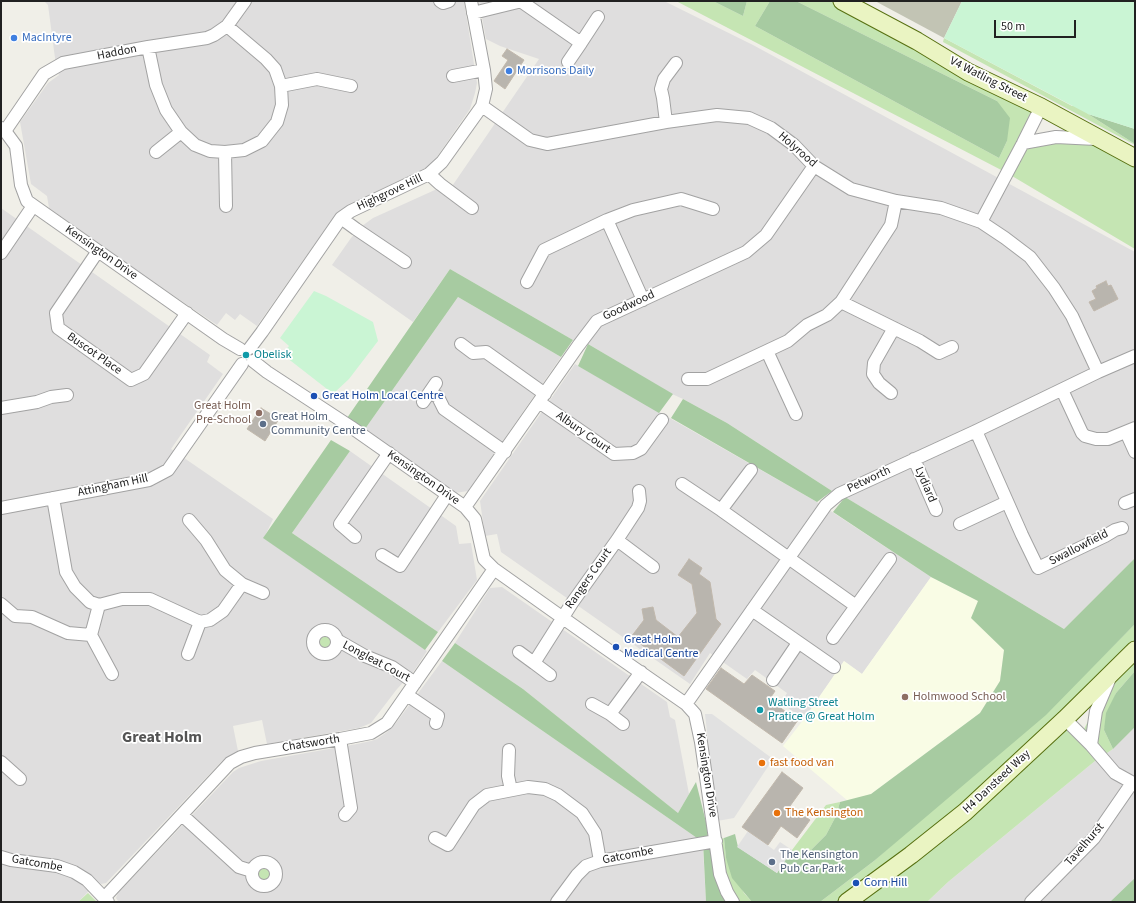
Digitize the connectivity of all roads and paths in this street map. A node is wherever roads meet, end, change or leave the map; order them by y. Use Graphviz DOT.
graph roads {
  1 [pos="245,1"];
  2 [pos="440,1"];
  3 [pos="449,1"];
  4 [pos="522,1"];
  5 [pos="842,1"];
  6 [pos="472,7"];
  7 [pos="598,17"];
  8 [pos="227,26"];
  9 [pos="581,43"];
  10 [pos="148,47"];
  11 [pos="568,62"];
  12 [pos="676,64"];
  13 [pos="484,70"];
  14 [pos="453,76"];
  15 [pos="280,86"];
  16 [pos="351,86"];
  17 [pos="482,106"];
  18 [pos="1041,107"];
  19 [pos="666,122"];
  20 [pos="3,130"];
  21 [pos="181,132"];
  22 [pos="1099,139"];
  23 [pos="1023,143"];
  24 [pos="156,152"];
  25 [pos="225,152"];
  26 [pos="1135,158"];
  27 [pos="814,166"];
  28 [pos="430,174"];
  29 [pos="896,201"];
  30 [pos="34,206"];
  31 [pos="226,206"];
  32 [pos="472,208"];
  33 [pos="713,209"];
  34 [pos="341,218"];
  35 [pos="607,220"];
  36 [pos="981,222"];
  37 [pos="98,250"];
  38 [pos="1,253"];
  39 [pos="405,262"];
  40 [pos="527,282"];
  41 [pos="643,300"];
  42 [pos="841,302"];
  43 [pos="187,313"];
  44 [pos="894,328"];
  45 [pos="461,344"];
  46 [pos="952,347"];
  47 [pos="245,348"];
  48 [pos="767,351"];
  49 [pos="1135,357"];
  50 [pos="248,362"];
  51 [pos="1098,372"];
  52 [pos="688,379"];
  53 [pos="1062,390"];
  54 [pos="891,392"];
  55 [pos="67,395"];
  56 [pos="542,398"];
  57 [pos="423,402"];
  58 [pos="1,408"];
  59 [pos="796,414"];
  60 [pos="662,420"];
  61 [pos="976,430"];
  62 [pos="1131,430"];
  63 [pos="505,452"];
  64 [pos="1135,452"];
  65 [pos="389,453"];
  66 [pos="914,459"];
  67 [pos="752,470"];
  68 [pos="682,484"];
  69 [pos="639,491"];
  70 [pos="447,495"];
  71 [pos="53,498"];
  72 [pos="1007,502"];
  73 [pos="466,507"];
  74 [pos="1,508"];
  75 [pos="721,510"];
  76 [pos="936,510"];
  77 [pos="189,520"];
  78 [pos="960,524"];
  79 [pos="1122,528"];
  80 [pos="354,537"];
  81 [pos="617,540"];
  82 [pos="382,555"];
  83 [pos="789,558"];
  84 [pos="890,559"];
  85 [pos="653,568"];
  86 [pos="494,569"];
  87 [pos="242,584"];
  88 [pos="263,593"];
  89 [pos="1,604"];
  90 [pos="99,605"];
  91 [pos="856,606"];
  92 [pos="752,610"];
  93 [pos="563,618"];
  94 [pos="200,622"];
  95 [pos="91,635"];
  96 [pos="833,638"];
  97 [pos="337,640"];
  98 [pos="798,643"];
  99 [pos="1135,650"];
  100 [pos="519,652"];
  101 [pos="188,654"];
  102 [pos="534,663"];
  103 [pos="834,667"];
  104 [pos="641,672"];
  105 [pos="1113,672"];
  106 [pos="112,674"];
  107 [pos="550,675"];
  108 [pos="773,680"];
  109 [pos="415,683"];
  110 [pos="407,695"];
  111 [pos="592,704"];
  112 [pos="686,704"];
  113 [pos="610,714"];
  114 [pos="440,718"];
  115 [pos="1065,719"];
  116 [pos="623,724"];
  117 [pos="340,740"];
  118 [pos="1091,746"];
  119 [pos="509,750"];
  120 [pos="1,762"];
  121 [pos="20,779"];
  122 [pos="1133,783"];
  123 [pos="510,790"];
  124 [pos="353,811"];
  125 [pos="182,815"];
  126 [pos="435,838"];
  127 [pos="716,841"];
  128 [pos="1,857"];
  129 [pos="600,861"];
  130 [pos="252,871"];
  131 [pos="106,900"];
  132 [pos="557,902"];
  133 [pos="733,902"];
  134 [pos="847,902"];
  135 [pos="1031,902"];
  1 -- 8 [label="street, Haddon"];
  2 -- 3 [label="street"];
  4 -- 6 [label="street"];
  4 -- 9 [label="street"];
  5 -- 18 [label="street, V4 Watling Street"];
  6 -- 13 [label="street, Highgrove Hill"];
  7 -- 9 [label="street"];
  8 -- 10 [label="street, Haddon"];
  8 -- 15 [label="street"];
  9 -- 11 [label="street"];
  10 -- 20 [label="street, Haddon"];
  10 -- 21 [label="street"];
  12 -- 19 [label="street"];
  13 -- 14 [label="street"];
  13 -- 17 [label="street, Highgrove Hill"];
  15 -- 16 [label="street"];
  15 -- 25 [label="street"];
  17 -- 19 [label="street, Holyrood"];
  17 -- 28 [label="street, Highgrove Hill"];
  18 -- 22 [label="street, V4 Watling Street"];
  18 -- 23 [label="street"];
  19 -- 27 [label="street, Holyrood"];
  20 -- 30 [label="street, Kensington Drive"];
  21 -- 24 [label="street"];
  21 -- 25 [label="street"];
  22 -- 23 [label="street"];
  22 -- 26 [label="street, V4 Watling Street"];
  23 -- 36 [label="street"];
  25 -- 31 [label="street"];
  27 -- 29 [label="street, Holyrood"];
  27 -- 41 [label="street, Goodwood"];
  28 -- 32 [label="street"];
  28 -- 34 [label="street, Highgrove Hill"];
  29 -- 36 [label="street, Holyrood"];
  29 -- 42 [label="street"];
  30 -- 37 [label="street, Kensington Drive"];
  30 -- 38 [label="street"];
  33 -- 35 [label="street"];
  34 -- 39 [label="street"];
  34 -- 47 [label="street, Highgrove Hill"];
  35 -- 40 [label="street"];
  35 -- 41 [label="street"];
  36 -- 51 [label="street, Holyrood"];
  37 -- 43 [label="street, Kensington Drive"];
  37 -- 43 [label="street, Buscot Place"];
  41 -- 56 [label="street, Goodwood"];
  42 -- 44 [label="street"];
  42 -- 48 [label="street"];
  43 -- 47 [label="street, Kensington Drive"];
  44 -- 46 [label="street"];
  44 -- 54 [label="street"];
  45 -- 56 [label="street, Albury Court"];
  47 -- 50 [label="street"];
  48 -- 52 [label="street"];
  48 -- 59 [label="street"];
  49 -- 51 [label="street, Petworth"];
  50 -- 65 [label="street, Kensington Drive"];
  50 -- 71 [label="street, Attingham Hill"];
  51 -- 53 [label="street, Petworth"];
  53 -- 61 [label="street, Petworth"];
  53 -- 62 [label="street"];
  55 -- 58 [label="street"];
  56 -- 60 [label="street, Albury Court"];
  56 -- 63 [label="street, Goodwood"];
  57 -- 63 [label="street"];
  61 -- 66 [label="street, Petworth"];
  61 -- 72 [label="street, Swallowfield"];
  62 -- 64 [label="street"];
  63 -- 73 [label="street, Goodwood"];
  65 -- 70 [label="street, Kensington Drive"];
  65 -- 80 [label="street"];
  66 -- 76 [label="street, Lydiard"];
  66 -- 83 [label="street, Petworth"];
  67 -- 75 [label="street"];
  68 -- 75 [label="street"];
  69 -- 81 [label="street, Rangers Court"];
  70 -- 73 [label="street, Kensington Drive"];
  70 -- 82 [label="street"];
  71 -- 74 [label="street, Attingham Hill"];
  71 -- 90 [label="street"];
  72 -- 78 [label="street"];
  72 -- 79 [label="street, Swallowfield"];
  73 -- 86 [label="street, Kensington Drive"];
  75 -- 83 [label="street"];
  77 -- 87 [label="street"];
  81 -- 85 [label="street, Rangers Court"];
  81 -- 93 [label="street, Rangers Court"];
  83 -- 91 [label="street"];
  83 -- 92 [label="street, Petworth"];
  84 -- 91 [label="street"];
  86 -- 93 [label="street, Kensington Drive"];
  86 -- 109 [label="street, Chatsworth"];
  87 -- 88 [label="street"];
  87 -- 94 [label="street"];
  89 -- 95 [label="street"];
  90 -- 94 [label="street"];
  90 -- 95 [label="street"];
  91 -- 96 [label="street"];
  92 -- 98 [label="street"];
  92 -- 112 [label="street, Petworth"];
  93 -- 102 [label="street"];
  93 -- 104 [label="street, Kensington Drive"];
  94 -- 101 [label="street"];
  95 -- 106 [label="street"];
  97 -- 109 [label="street, Longleat Court"];
  98 -- 103 [label="street"];
  98 -- 108 [label="street"];
  99 -- 105 [label="street, H4 Dansteed Way"];
  100 -- 102 [label="street"];
  102 -- 107 [label="street"];
  104 -- 112 [label="street, Kensington Drive"];
  104 -- 113 [label="street"];
  105 -- 115 [label="street, H4 Dansteed Way"];
  105 -- 118 [label="street"];
  109 -- 110 [label="street, Chatsworth"];
  110 -- 114 [label="street"];
  110 -- 117 [label="street, Chatsworth"];
  111 -- 113 [label="street"];
  112 -- 127 [label="street, Kensington Drive"];
  113 -- 116 [label="street"];
  115 -- 118 [label="street"];
  115 -- 134 [label="street, H4 Dansteed Way"];
  117 -- 124 [label="street"];
  117 -- 125 [label="street, Chatsworth"];
  118 -- 122 [label="street"];
  119 -- 123 [label="street"];
  120 -- 121 [label="street"];
  122 -- 135 [label="street, Tavelhurst"];
  123 -- 126 [label="street"];
  123 -- 129 [label="street"];
  125 -- 130 [label="street"];
  125 -- 131 [label="street, Chatsworth"];
  127 -- 129 [label="street, Gatcombe"];
  127 -- 133 [label="street, Kensington Drive"];
  128 -- 131 [label="street, Gatcombe"];
  129 -- 132 [label="street, Gatcombe"];
}
